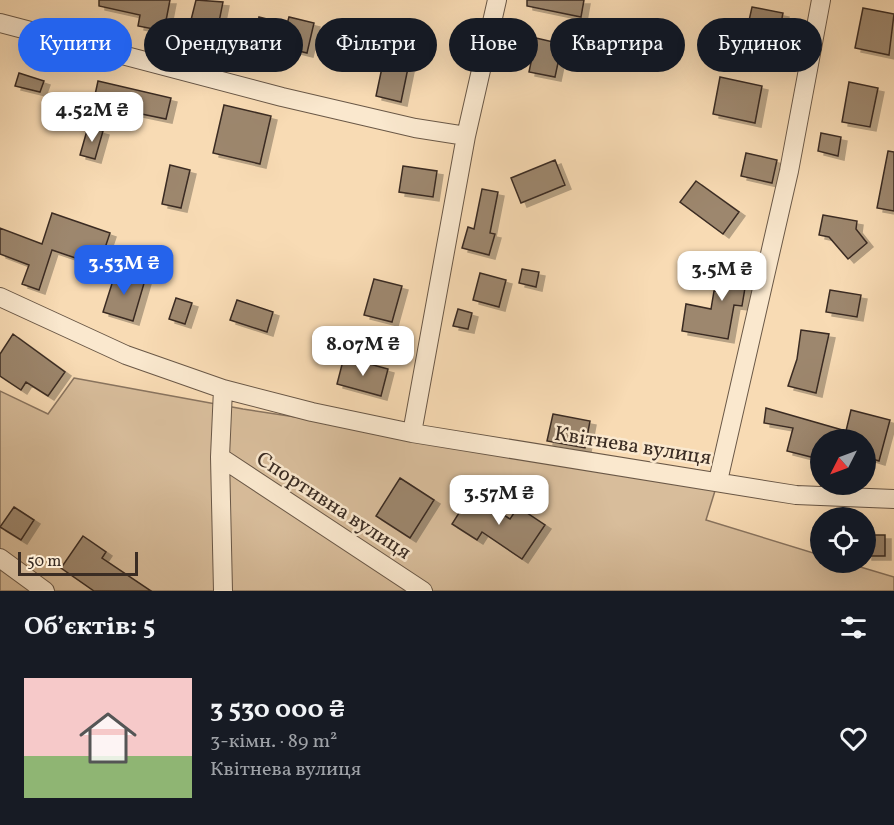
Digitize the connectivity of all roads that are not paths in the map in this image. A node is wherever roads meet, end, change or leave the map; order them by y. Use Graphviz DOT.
graph roads {
  1 [pos="497,0"];
  2 [pos="820,0"];
  3 [pos="0,23"];
  4 [pos="466,136"];
  5 [pos="0,297"];
  6 [pos="223,389"];
  7 [pos="412,433"];
  8 [pos="220,457"];
  9 [pos="718,481"];
  10 [pos="894,499"];
  11 [pos="0,558"];
  12 [pos="45,591"];
  13 [pos="223,591"];
  14 [pos="423,591"];
  1 -- 4 [label="street"];
  2 -- 9 [label="street, Квітнева вулиця"];
  3 -- 4 [label="street"];
  4 -- 7 [label="street"];
  5 -- 6 [label="street, Квітнева вулиця"];
  6 -- 7 [label="street, Квітнева вулиця"];
  6 -- 8 [label="street"];
  7 -- 9 [label="street, Квітнева вулиця"];
  8 -- 13 [label="street"];
  8 -- 14 [label="street, Спортивна вулиця"];
  9 -- 10 [label="street"];
  11 -- 12 [label="street"];
}
